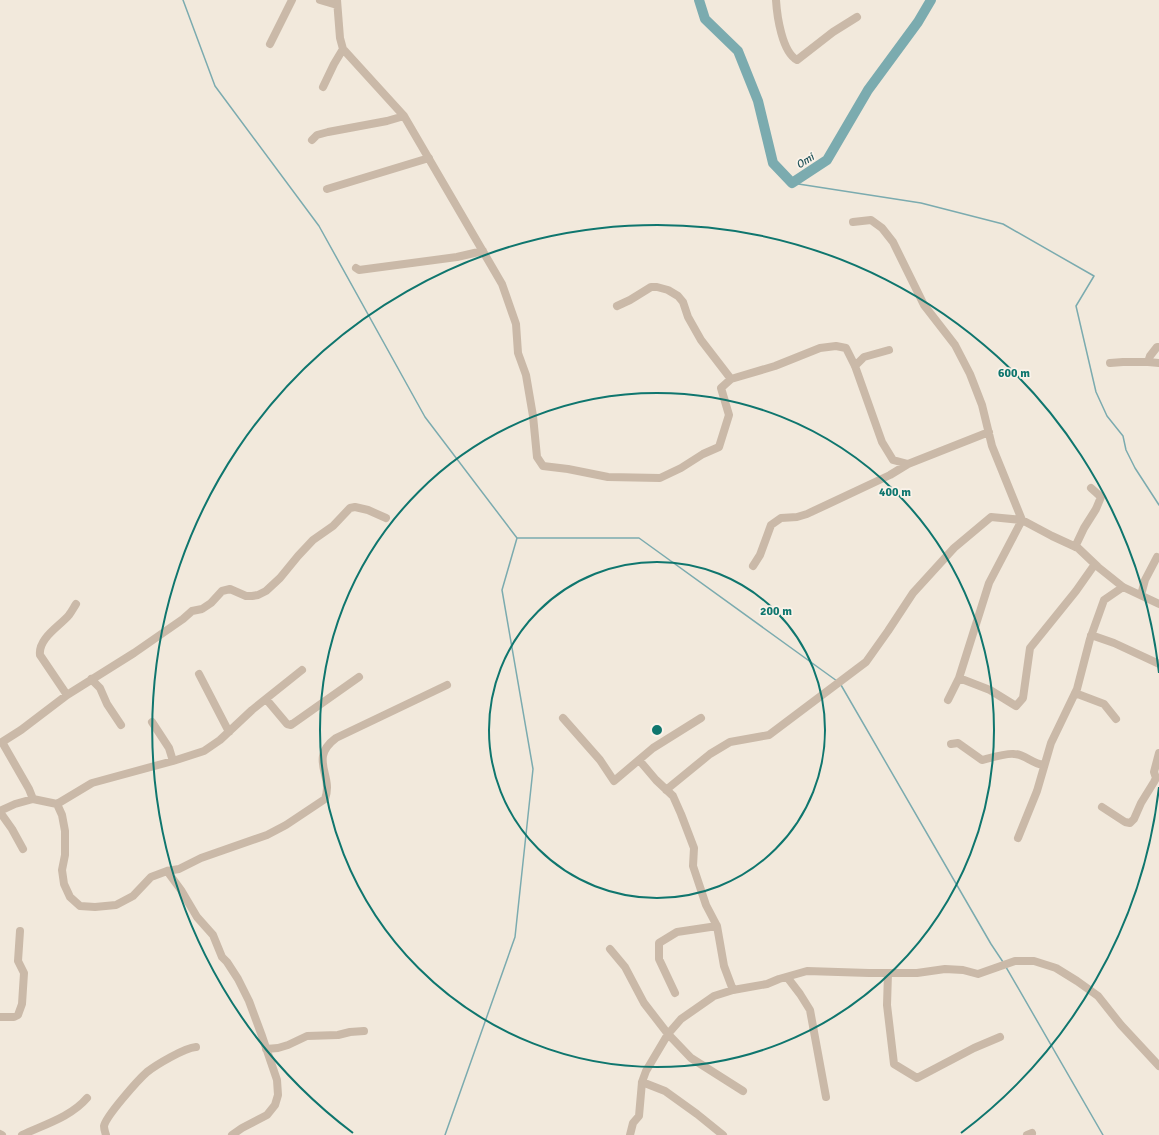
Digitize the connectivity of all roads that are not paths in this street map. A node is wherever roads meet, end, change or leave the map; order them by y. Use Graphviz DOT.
graph roads {
  1 [pos="292,0"];
  2 [pos="320,0"];
  3 [pos="776,0"];
  4 [pos="337,3"];
  5 [pos="856,17"];
  6 [pos="270,44"];
  7 [pos="343,49"];
  8 [pos="323,87"];
  9 [pos="404,116"];
  10 [pos="312,140"];
  11 [pos="428,158"];
  12 [pos="327,190"];
  13 [pos="853,222"];
  14 [pos="483,252"];
  15 [pos="356,268"];
  16 [pos="617,306"];
  17 [pos="1159,347"];
  18 [pos="889,350"];
  19 [pos="1148,362"];
  20 [pos="1110,363"];
  21 [pos="1159,363"];
  22 [pos="855,366"];
  23 [pos="731,379"];
  24 [pos="988,432"];
  25 [pos="908,464"];
  26 [pos="1091,488"];
  27 [pos="386,518"];
  28 [pos="1022,520"];
  29 [pos="1075,546"];
  30 [pos="1157,556"];
  31 [pos="1095,564"];
  32 [pos="752,566"];
  33 [pos="1123,587"];
  34 [pos="1140,595"];
  35 [pos="76,604"];
  36 [pos="1159,604"];
  37 [pos="1091,635"];
  38 [pos="1159,664"];
  39 [pos="302,670"];
  40 [pos="199,674"];
  41 [pos="359,677"];
  42 [pos="959,678"];
  43 [pos="91,679"];
  44 [pos="447,685"];
  45 [pos="1075,693"];
  46 [pos="67,695"];
  47 [pos="266,699"];
  48 [pos="948,700"];
  49 [pos="563,718"];
  50 [pos="701,718"];
  51 [pos="1116,719"];
  52 [pos="152,722"];
  53 [pos="121,725"];
  54 [pos="229,732"];
  55 [pos="1,743"];
  56 [pos="951,744"];
  57 [pos="1159,753"];
  58 [pos="639,760"];
  59 [pos="173,761"];
  60 [pos="1044,765"];
  61 [pos="666,790"];
  62 [pos="33,799"];
  63 [pos="57,804"];
  64 [pos="1102,807"];
  65 [pos="0,811"];
  66 [pos="1018,838"];
  67 [pos="23,849"];
  68 [pos="167,871"];
  69 [pos="717,926"];
  70 [pos="20,931"];
  71 [pos="610,949"];
  72 [pos="888,973"];
  73 [pos="787,977"];
  74 [pos="733,990"];
  75 [pos="675,993"];
  76 [pos="0,1017"];
  77 [pos="364,1031"];
  78 [pos="668,1034"];
  79 [pos="1000,1037"];
  80 [pos="196,1047"];
  81 [pos="266,1049"];
  82 [pos="1159,1066"];
  83 [pos="642,1082"];
  84 [pos="743,1091"];
  85 [pos="826,1097"];
  86 [pos="87,1098"];
  87 [pos="22,1135"];
  88 [pos="106,1135"];
  89 [pos="232,1135"];
  90 [pos="630,1135"];
  91 [pos="722,1135"];
  1 -- 6 [label="street"];
  2 -- 4 [label="street"];
  3 -- 5 [label="street"];
  4 -- 7 [label="street"];
  7 -- 8 [label="street"];
  7 -- 9 [label="street"];
  9 -- 10 [label="street"];
  9 -- 11 [label="street"];
  11 -- 12 [label="street"];
  11 -- 14 [label="street"];
  13 -- 24 [label="street"];
  14 -- 15 [label="street"];
  14 -- 23 [label="street"];
  16 -- 23 [label="street"];
  17 -- 19 [label="street"];
  18 -- 22 [label="street"];
  19 -- 20 [label="street"];
  19 -- 21 [label="street"];
  22 -- 23 [label="street"];
  22 -- 25 [label="street"];
  24 -- 25 [label="street"];
  24 -- 28 [label="street"];
  25 -- 32 [label="street"];
  26 -- 29 [label="street"];
  27 -- 43 [label="street"];
  28 -- 29 [label="street"];
  28 -- 42 [label="street"];
  28 -- 61 [label="street"];
  29 -- 31 [label="street"];
  30 -- 34 [label="street"];
  31 -- 33 [label="street"];
  31 -- 42 [label="street"];
  33 -- 34 [label="street"];
  33 -- 37 [label="street"];
  34 -- 36 [label="street"];
  35 -- 46 [label="street"];
  37 -- 38 [label="street"];
  37 -- 45 [label="street"];
  39 -- 47 [label="street"];
  40 -- 54 [label="street"];
  41 -- 47 [label="street"];
  42 -- 48 [label="street"];
  43 -- 46 [label="street"];
  43 -- 53 [label="street"];
  44 -- 68 [label="street"];
  45 -- 51 [label="street"];
  45 -- 60 [label="street"];
  46 -- 55 [label="street"];
  47 -- 54 [label="street"];
  49 -- 58 [label="street"];
  50 -- 58 [label="street"];
  52 -- 59 [label="street"];
  54 -- 59 [label="street"];
  55 -- 62 [label="street"];
  56 -- 60 [label="street"];
  57 -- 64 [label="street"];
  58 -- 61 [label="street"];
  59 -- 63 [label="street"];
  60 -- 66 [label="street"];
  61 -- 69 [label="street"];
  62 -- 63 [label="street"];
  62 -- 65 [label="street"];
  63 -- 68 [label="street"];
  65 -- 67 [label="street"];
  68 -- 81 [label="street"];
  69 -- 74 [label="street"];
  69 -- 75 [label="street"];
  70 -- 76 [label="street"];
  71 -- 78 [label="street"];
  72 -- 73 [label="street"];
  72 -- 79 [label="street"];
  72 -- 82 [label="street"];
  73 -- 74 [label="street"];
  73 -- 85 [label="street"];
  74 -- 78 [label="street"];
  77 -- 81 [label="street"];
  78 -- 83 [label="street"];
  78 -- 84 [label="street"];
  80 -- 88 [label="street"];
  81 -- 89 [label="street"];
  83 -- 90 [label="street"];
  83 -- 91 [label="street"];
  86 -- 87 [label="street"];
}
